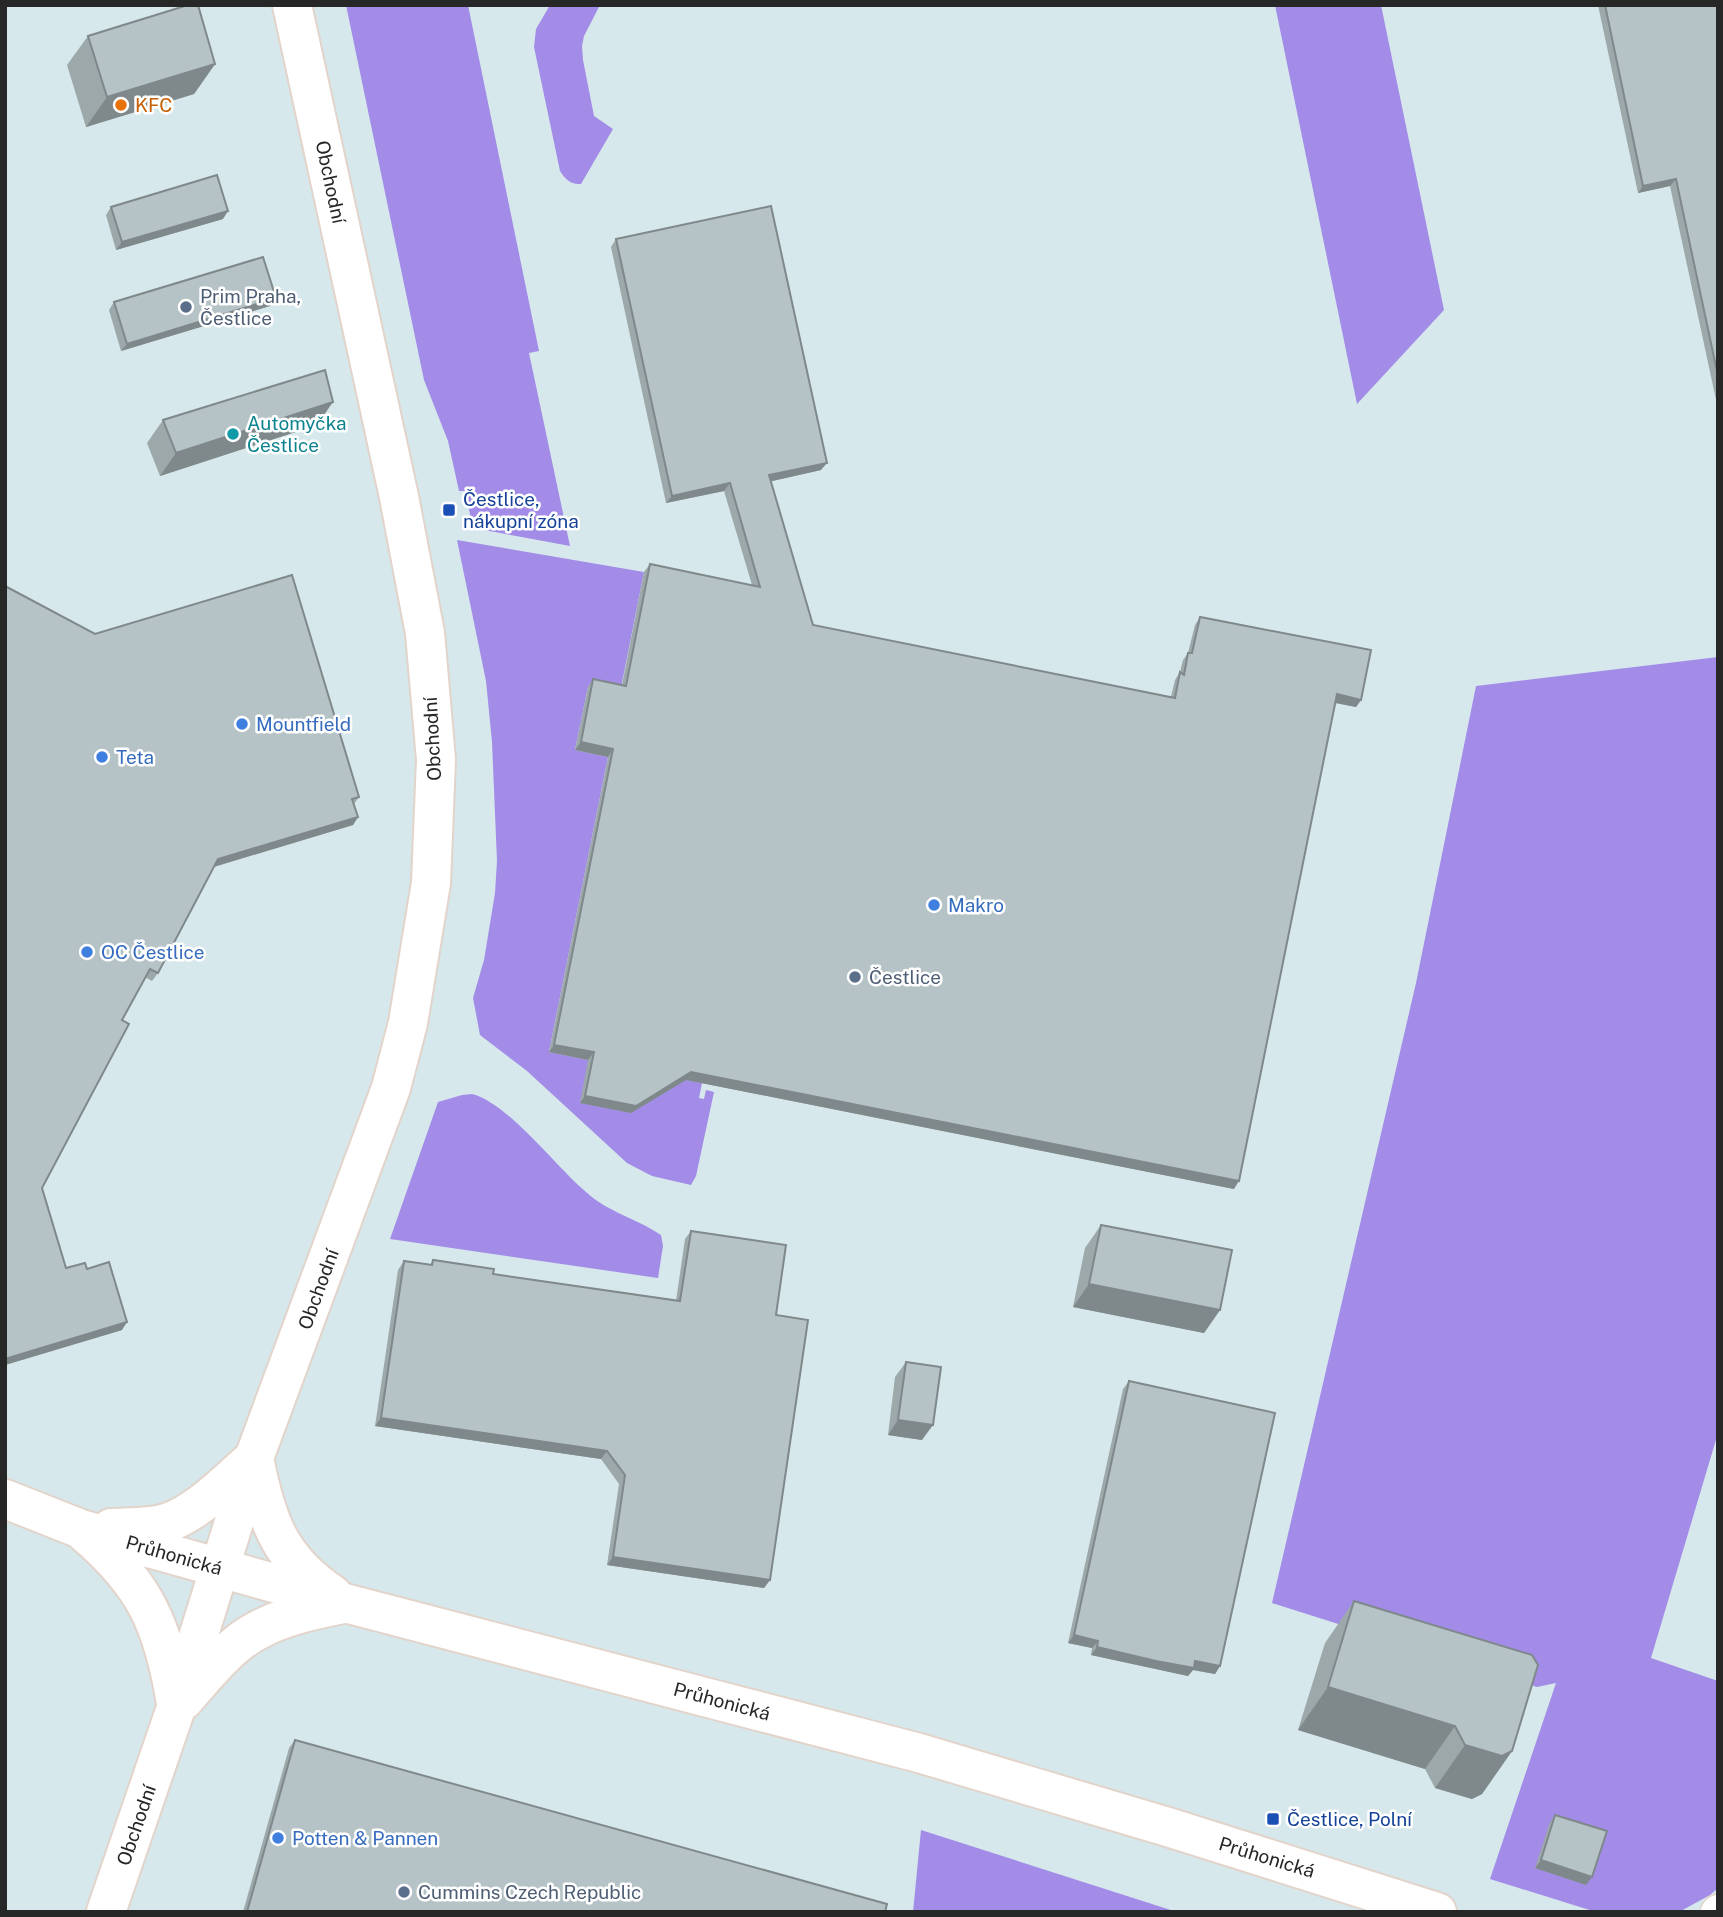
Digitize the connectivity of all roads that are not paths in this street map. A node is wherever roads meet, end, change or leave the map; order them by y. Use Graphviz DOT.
graph roads {
  1 [pos="292,5"];
  2 [pos="254,1458"];
  3 [pos="5,1499"];
  4 [pos="81,1529"];
  5 [pos="220,1568"];
  6 [pos="345,1603"];
  7 [pos="176,1709"];
  8 [pos="106,1912"];
  9 [pos="1437,1912"];
  1 -- 2 [label="street, Obchodní"];
  2 -- 4 [label="street, Obchodní"];
  2 -- 5 [label="street, Obchodní"];
  2 -- 6 [label="street"];
  3 -- 4 [label="street, Průhonická"];
  4 -- 5 [label="street, Průhonická"];
  4 -- 7 [label="street"];
  5 -- 6 [label="street, Průhonická"];
  5 -- 7 [label="street, Obchodní"];
  6 -- 7 [label="street"];
  6 -- 9 [label="street, Průhonická"];
  7 -- 8 [label="street, Obchodní"];
}
